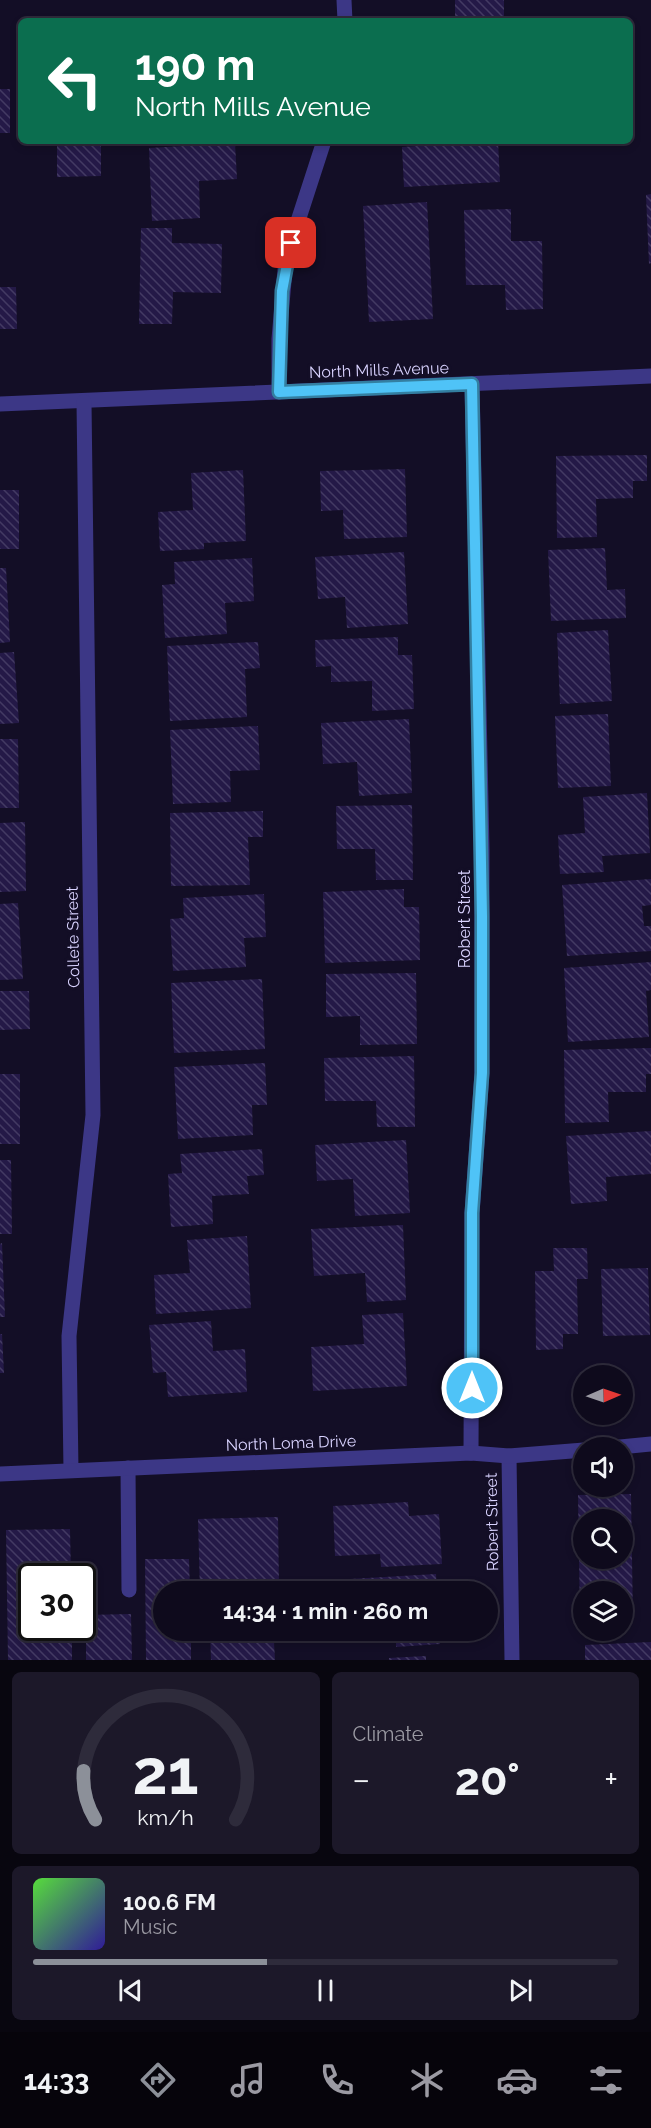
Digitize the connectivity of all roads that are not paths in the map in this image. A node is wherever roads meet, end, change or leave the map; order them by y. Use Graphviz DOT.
graph roads {
  1 [pos="344,0"];
  2 [pos="345,18"];
  3 [pos="323,144"];
  4 [pos="651,376"];
  5 [pos="472,384"];
  6 [pos="279,392"];
  7 [pos="84,402"];
  8 [pos="0,404"];
  9 [pos="651,1444"];
  10 [pos="633,1446"];
  11 [pos="573,1451"];
  12 [pos="471,1453"];
  13 [pos="509,1456"];
  14 [pos="128,1468"];
  15 [pos="71,1470"];
  16 [pos="0,1474"];
  17 [pos="129,1590"];
  18 [pos="512,1660"];
  1 -- 2 [label="street"];
  3 -- 6 [label="street"];
  4 -- 5 [label="street, North Mills Avenue"];
  5 -- 6 [label="street, North Mills Avenue"];
  5 -- 12 [label="street, Robert Street"];
  6 -- 7 [label="street, North Mills Avenue"];
  7 -- 8 [label="street, North Mills Avenue"];
  7 -- 15 [label="street, Collete Street"];
  9 -- 10 [label="street"];
  11 -- 13 [label="street, North Loma Drive"];
  12 -- 13 [label="street, North Loma Drive"];
  12 -- 14 [label="street, North Loma Drive"];
  13 -- 18 [label="street, Robert Street"];
  14 -- 15 [label="street, North Loma Drive"];
  14 -- 17 [label="street"];
  15 -- 16 [label="street, North Loma Drive"];
}
